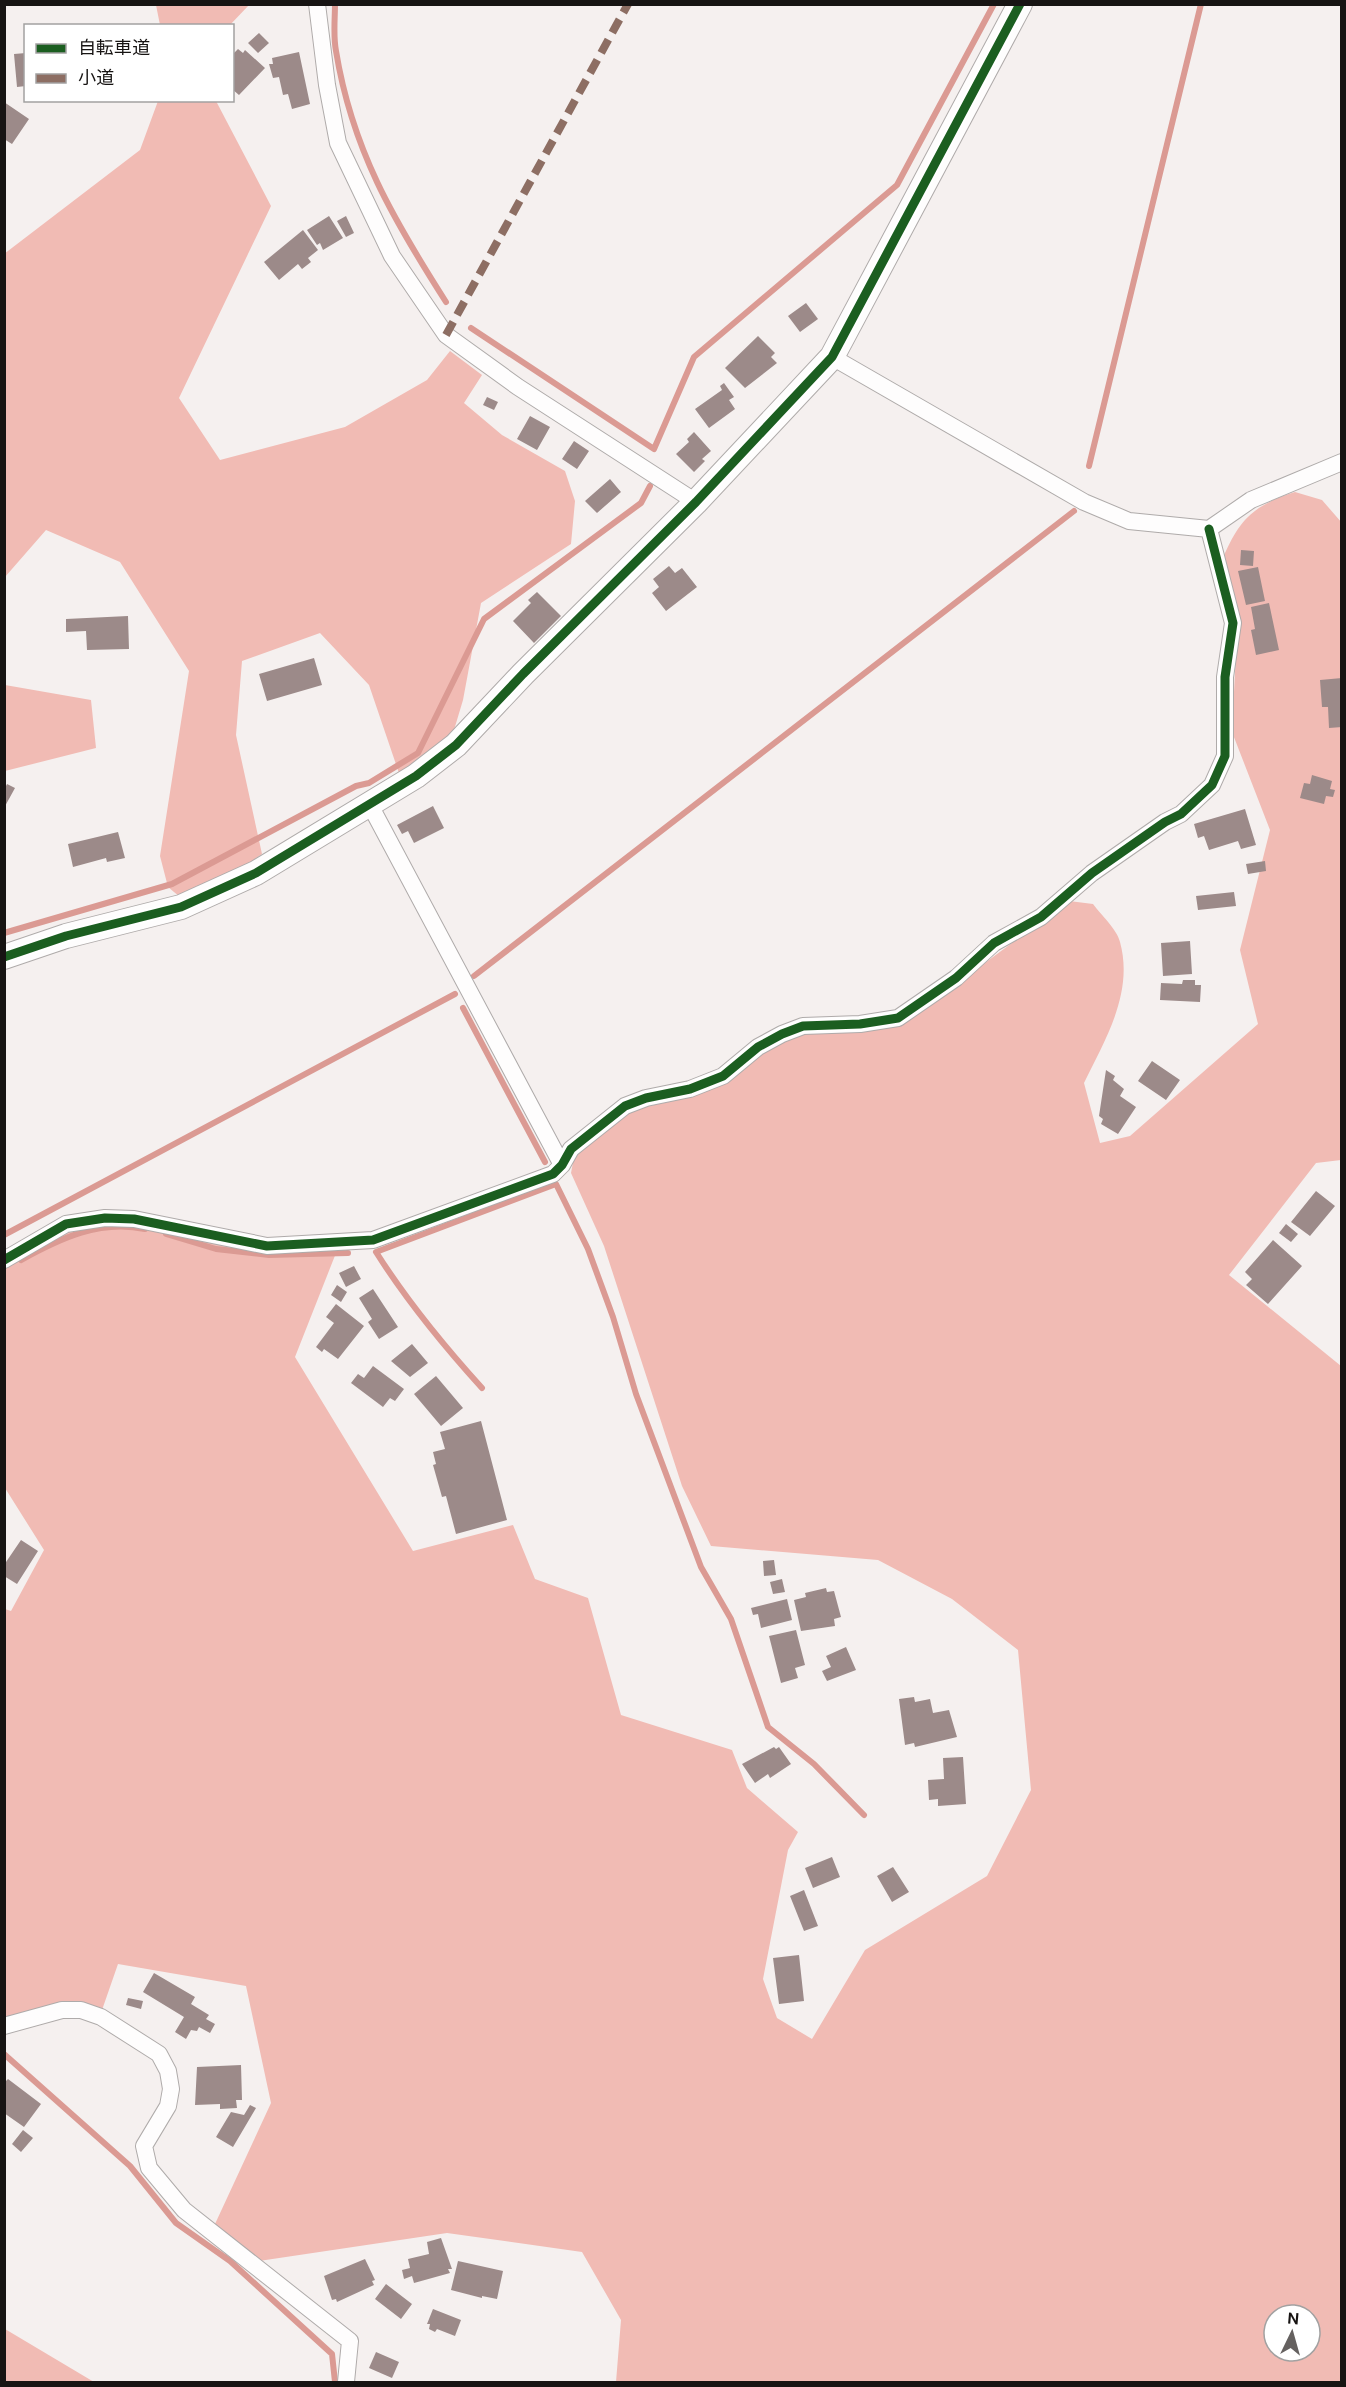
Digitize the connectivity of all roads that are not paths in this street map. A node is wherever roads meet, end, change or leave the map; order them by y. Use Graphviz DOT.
graph roads {
  1 [pos="317,4"];
  2 [pos="1020,4"];
  3 [pos="832,357"];
  4 [pos="1341,462"];
  5 [pos="696,502"];
  6 [pos="1209,529"];
  7 [pos="370,805"];
  8 [pos="4,957"];
  9 [pos="562,1165"];
  10 [pos="4,1260"];
  11 [pos="4,2026"];
  12 [pos="346,2382"];
  1 -- 5 [label="street"];
  2 -- 3 [label="street"];
  3 -- 5 [label="street"];
  3 -- 6 [label="street"];
  4 -- 6 [label="street"];
  5 -- 7 [label="street"];
  6 -- 9 [label="street"];
  7 -- 8 [label="street"];
  7 -- 9 [label="street"];
  9 -- 10 [label="street"];
  11 -- 12 [label="street"];
}
